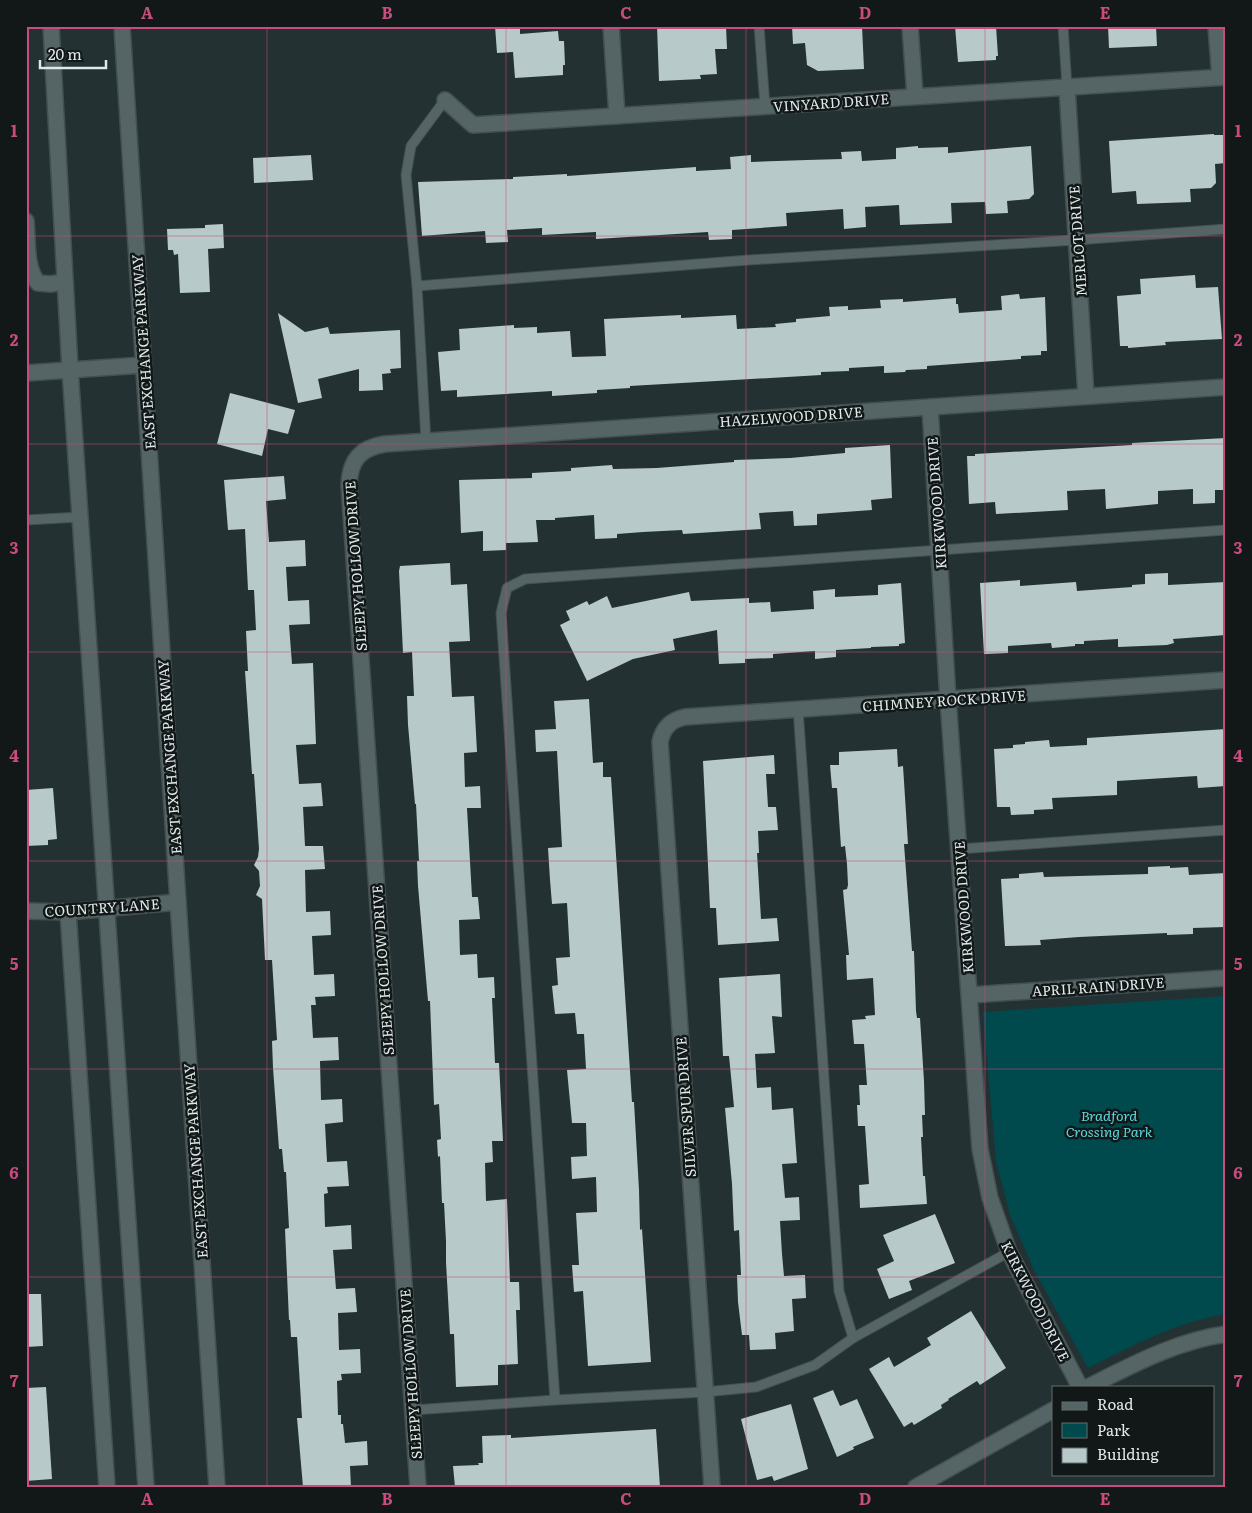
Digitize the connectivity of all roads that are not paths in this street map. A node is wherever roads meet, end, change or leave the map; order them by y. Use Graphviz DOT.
graph roads {
  1 [pos="51,26"];
  2 [pos="122,26"];
  3 [pos="611,26"];
  4 [pos="759,26"];
  5 [pos="910,26"];
  6 [pos="1063,26"];
  7 [pos="1216,26"];
  8 [pos="1223,77"];
  9 [pos="1067,87"];
  10 [pos="914,96"];
  11 [pos="446,100"];
  12 [pos="765,106"];
  13 [pos="617,116"];
  14 [pos="26,221"];
  15 [pos="1226,229"];
  16 [pos="1076,240"];
  17 [pos="65,282"];
  18 [pos="417,286"];
  19 [pos="144,365"];
  20 [pos="70,370"];
  21 [pos="26,372"];
  22 [pos="1226,387"];
  23 [pos="1086,396"];
  24 [pos="930,407"];
  25 [pos="426,441"];
  26 [pos="359,455"];
  27 [pos="80,517"];
  28 [pos="26,520"];
  29 [pos="1226,530"];
  30 [pos="939,550"];
  31 [pos="1226,680"];
  32 [pos="948,699"];
  33 [pos="798,710"];
  34 [pos="665,728"];
  35 [pos="1226,830"];
  36 [pos="959,849"];
  37 [pos="178,902"];
  38 [pos="107,909"];
  39 [pos="26,911"];
  40 [pos="68,912"];
  41 [pos="1226,978"];
  42 [pos="970,994"];
  43 [pos="1009,1252"];
  44 [pos="1226,1334"];
  45 [pos="853,1338"];
  46 [pos="1079,1386"];
  47 [pos="1090,1386"];
  48 [pos="705,1392"];
  49 [pos="555,1400"];
  50 [pos="413,1410"];
  51 [pos="1052,1411"];
  52 [pos="107,1487"];
  53 [pos="146,1487"];
  54 [pos="217,1487"];
  55 [pos="418,1487"];
  56 [pos="712,1487"];
  57 [pos="916,1487"];
  1 -- 17 [label="street"];
  2 -- 19 [label="street, EAST EXCHANGE PARKWAY"];
  3 -- 13 [label="street"];
  4 -- 12 [label="lane"];
  5 -- 10 [label="street"];
  6 -- 9 [label="lane"];
  7 -- 8 [label="street"];
  8 -- 9 [label="street, VINYARD DRIVE"];
  9 -- 10 [label="street, VINYARD DRIVE"];
  9 -- 16 [label="street, MERLOT DRIVE"];
  10 -- 12 [label="street, VINYARD DRIVE"];
  11 -- 13 [label="street, VINYARD DRIVE"];
  11 -- 18 [label="lane"];
  12 -- 13 [label="street, VINYARD DRIVE"];
  14 -- 17 [label="street"];
  15 -- 16 [label="lane"];
  16 -- 18 [label="lane"];
  16 -- 23 [label="street, MERLOT DRIVE"];
  17 -- 20 [label="street"];
  18 -- 25 [label="lane"];
  19 -- 20 [label="street"];
  19 -- 37 [label="street, EAST EXCHANGE PARKWAY"];
  20 -- 21 [label="street"];
  20 -- 27 [label="street"];
  22 -- 23 [label="street, HAZELWOOD DRIVE"];
  23 -- 24 [label="street, HAZELWOOD DRIVE"];
  24 -- 25 [label="street, HAZELWOOD DRIVE"];
  24 -- 30 [label="street, KIRKWOOD DRIVE"];
  25 -- 26 [label="street, HAZELWOOD DRIVE"];
  26 -- 50 [label="street, SLEEPY HOLLOW DRIVE"];
  27 -- 28 [label="lane"];
  27 -- 38 [label="street"];
  29 -- 30 [label="lane"];
  30 -- 32 [label="street, KIRKWOOD DRIVE"];
  30 -- 49 [label="lane"];
  31 -- 32 [label="street, CHIMNEY ROCK DRIVE"];
  32 -- 33 [label="street, CHIMNEY ROCK DRIVE"];
  32 -- 36 [label="street, KIRKWOOD DRIVE"];
  33 -- 34 [label="street, CHIMNEY ROCK DRIVE"];
  33 -- 45 [label="lane"];
  34 -- 48 [label="street, SILVER SPUR DRIVE"];
  35 -- 36 [label="lane"];
  36 -- 42 [label="street, KIRKWOOD DRIVE"];
  37 -- 38 [label="street, COUNTRY LANE"];
  37 -- 54 [label="street, EAST EXCHANGE PARKWAY"];
  38 -- 40 [label="street, COUNTRY LANE"];
  38 -- 53 [label="street"];
  39 -- 40 [label="street, COUNTRY LANE"];
  40 -- 52 [label="street"];
  41 -- 42 [label="street, APRIL RAIN DRIVE"];
  42 -- 43 [label="street, KIRKWOOD DRIVE"];
  43 -- 45 [label="lane"];
  43 -- 46 [label="street, KIRKWOOD DRIVE"];
  44 -- 47 [label="street"];
  45 -- 48 [label="lane"];
  48 -- 49 [label="lane"];
  48 -- 56 [label="street, SILVER SPUR DRIVE"];
  49 -- 50 [label="lane"];
  50 -- 55 [label="street, SLEEPY HOLLOW DRIVE"];
  51 -- 57 [label="street"];
}
